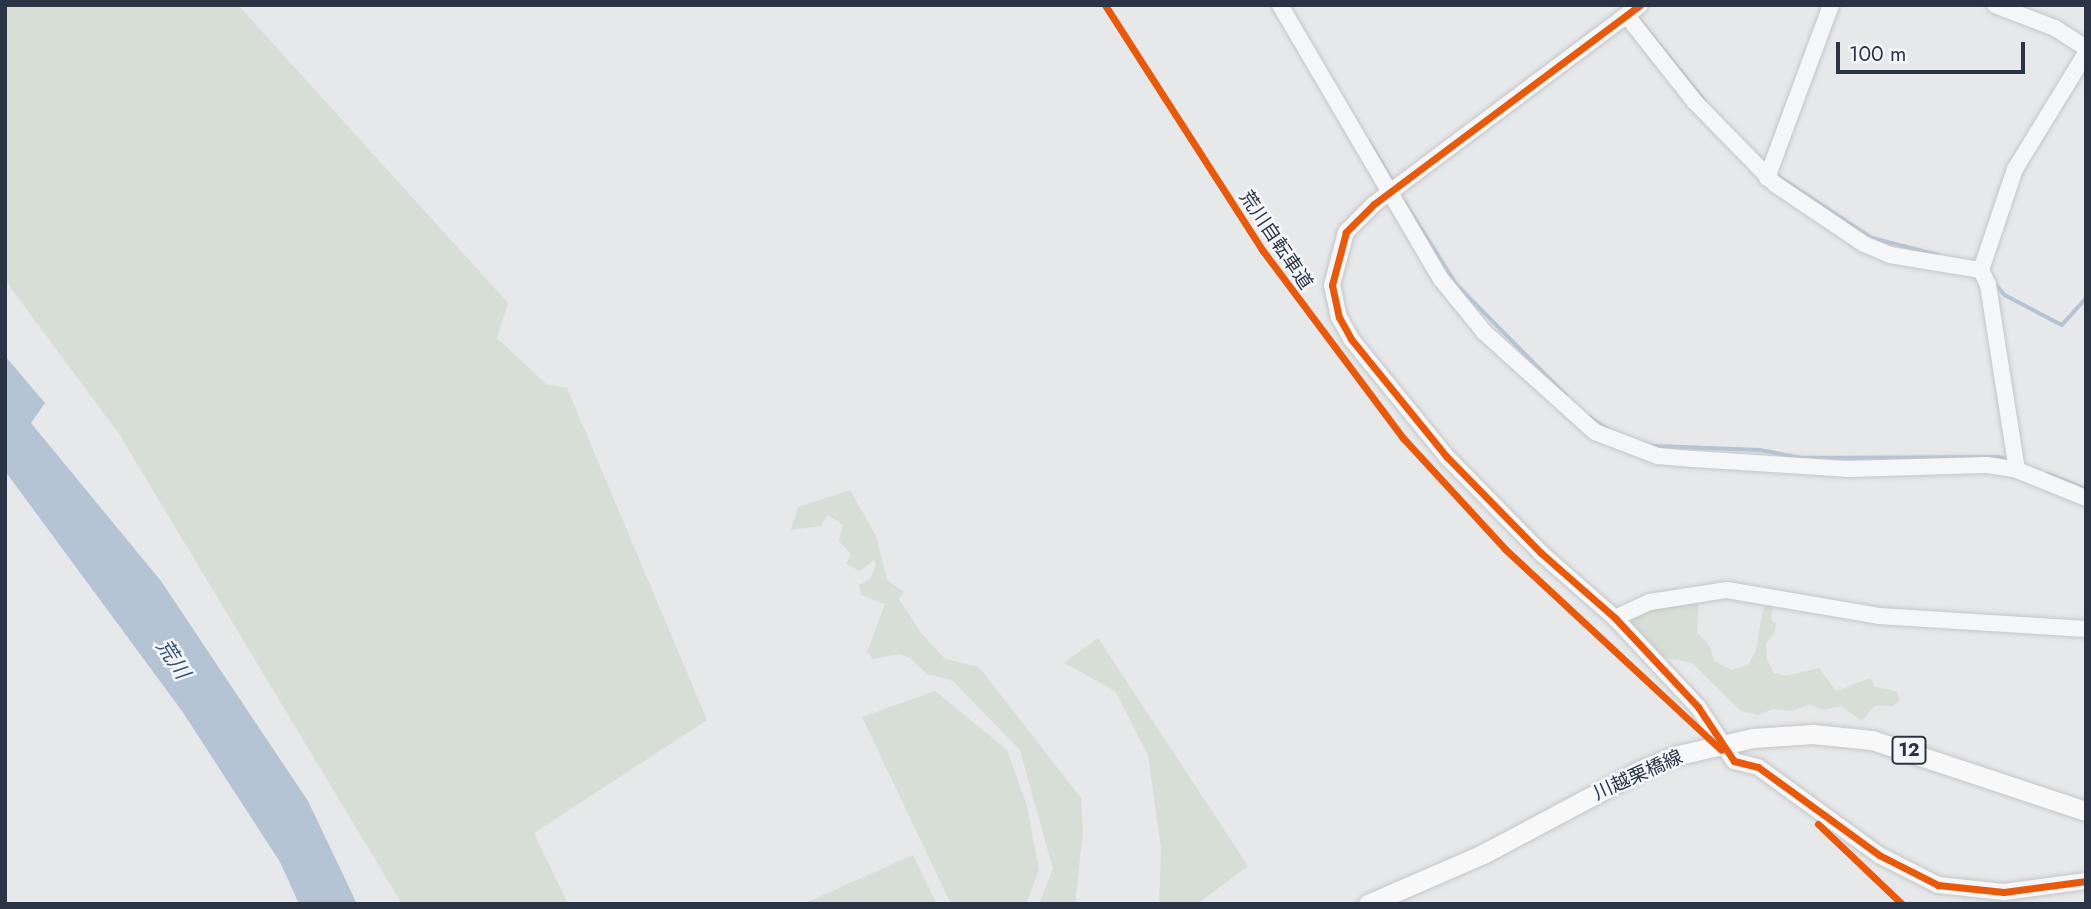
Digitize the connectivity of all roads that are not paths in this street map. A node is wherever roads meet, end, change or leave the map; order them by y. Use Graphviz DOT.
graph roads {
  1 [pos="1280,5"];
  2 [pos="1640,5"];
  3 [pos="1832,5"];
  4 [pos="1995,5"];
  5 [pos="1627,16"];
  6 [pos="2086,50"];
  7 [pos="1767,178"];
  8 [pos="1392,193"];
  9 [pos="1981,270"];
  10 [pos="2017,470"];
  11 [pos="2086,498"];
  12 [pos="1615,618"];
  13 [pos="2086,629"];
  14 [pos="1725,743"];
  15 [pos="2086,811"];
  16 [pos="2086,881"];
  17 [pos="1368,904"];
  1 -- 8 [label="street"];
  2 -- 5 [label="street"];
  3 -- 7 [label="street"];
  4 -- 6 [label="street"];
  5 -- 7 [label="street"];
  5 -- 8 [label="street"];
  6 -- 9 [label="street"];
  7 -- 9 [label="street"];
  8 -- 10 [label="street"];
  8 -- 12 [label="street"];
  9 -- 10 [label="street"];
  10 -- 11 [label="street"];
  12 -- 13 [label="street"];
  12 -- 14 [label="street"];
  14 -- 15 [label="main road, 川越栗橋線 / 12"];
  14 -- 16 [label="street"];
  14 -- 17 [label="main road, 川越栗橋線 / 12"];
}
